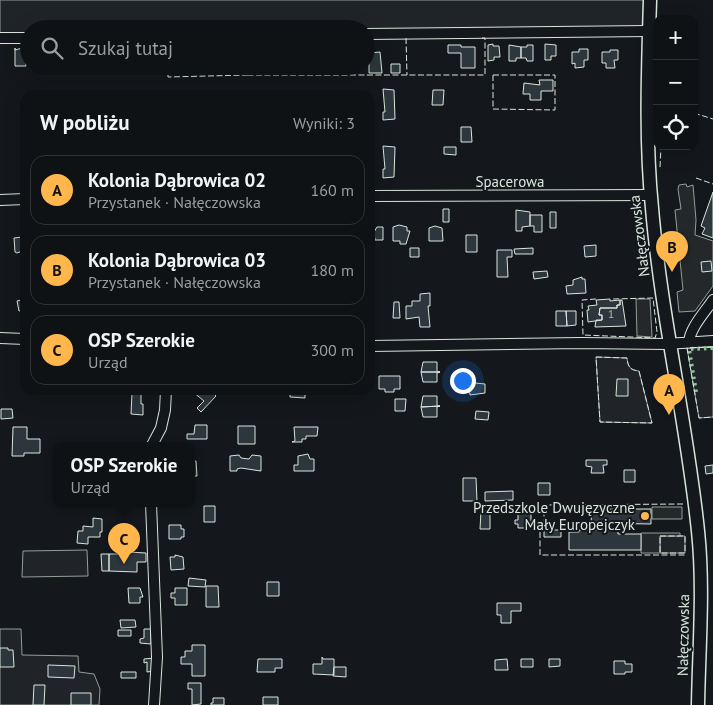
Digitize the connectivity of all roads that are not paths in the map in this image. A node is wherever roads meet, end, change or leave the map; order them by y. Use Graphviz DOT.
graph roads {
  1 [pos="650,0"];
  2 [pos="649,30"];
  3 [pos="375,34"];
  4 [pos="0,38"];
  5 [pos="20,38"];
  6 [pos="651,195"];
  7 [pos="375,196"];
  8 [pos="20,199"];
  9 [pos="0,200"];
  10 [pos="713,300"];
  11 [pos="0,338"];
  12 [pos="20,339"];
  13 [pos="713,341"];
  14 [pos="689,342"];
  15 [pos="671,344"];
  16 [pos="375,346"];
  17 [pos="166,395"];
  18 [pos="154,442"];
  19 [pos="151,507"];
  20 [pos="154,705"];
  21 [pos="698,705"];
  1 -- 2 [label="main road, Nałęczowska"];
  2 -- 3 [label="street"];
  2 -- 6 [label="main road, Nałęczowska"];
  4 -- 5 [label="street"];
  6 -- 7 [label="street, Spacerowa"];
  6 -- 15 [label="main road, Nałęczowska"];
  8 -- 9 [label="street"];
  10 -- 14 [label="street"];
  11 -- 12 [label="street"];
  13 -- 14 [label="street"];
  14 -- 15 [label="street"];
  15 -- 16 [label="street"];
  15 -- 21 [label="main road, Nałęczowska"];
  17 -- 18 [label="street"];
  19 -- 20 [label="street"];
}
